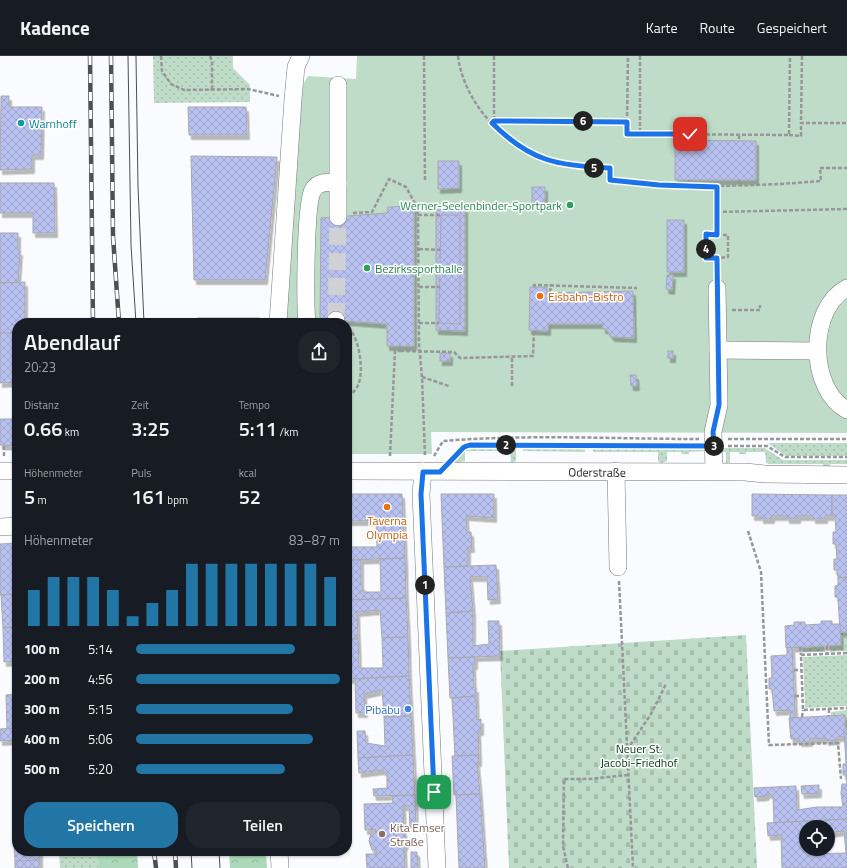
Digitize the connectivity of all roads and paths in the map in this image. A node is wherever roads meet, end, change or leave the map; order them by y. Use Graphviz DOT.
graph roads {
  1 [pos="161,56"];
  2 [pos="210,56"];
  3 [pos="293,56"];
  4 [pos="301,56"];
  5 [pos="424,56"];
  6 [pos="458,56"];
  7 [pos="494,56"];
  8 [pos="628,56"];
  9 [pos="640,56"];
  10 [pos="790,56"];
  11 [pos="802,56"];
  12 [pos="338,85"];
  13 [pos="212,91"];
  14 [pos="293,93"];
  15 [pos="493,122"];
  16 [pos="627,122"];
  17 [pos="801,123"];
  18 [pos="847,124"];
  19 [pos="640,134"];
  20 [pos="690,134"];
  21 [pos="739,135"];
  22 [pos="789,135"];
  23 [pos="689,140"];
  24 [pos="739,141"];
  25 [pos="847,168"];
  26 [pos="425,180"];
  27 [pos="689,180"];
  28 [pos="739,180"];
  29 [pos="338,183"];
  30 [pos="689,186"];
  31 [pos="739,186"];
  32 [pos="717,187"];
  33 [pos="847,210"];
  34 [pos="717,212"];
  35 [pos="440,214"];
  36 [pos="338,215"];
  37 [pos="418,215"];
  38 [pos="717,235"];
  39 [pos="419,249"];
  40 [pos="440,250"];
  41 [pos="717,258"];
  42 [pos="551,285"];
  43 [pos="419,287"];
  44 [pos="440,287"];
  45 [pos="534,287"];
  46 [pos="637,288"];
  47 [pos="717,288"];
  48 [pos="847,288"];
  49 [pos="550,292"];
  50 [pos="760,305"];
  51 [pos="718,310"];
  52 [pos="278,318"];
  53 [pos="307,318"];
  54 [pos="419,323"];
  55 [pos="440,323"];
  56 [pos="534,330"];
  57 [pos="352,334"];
  58 [pos="400,346"];
  59 [pos="718,350"];
  60 [pos="400,351"];
  61 [pos="817,351"];
  62 [pos="421,352"];
  63 [pos="512,357"];
  64 [pos="422,377"];
  65 [pos="449,386"];
  66 [pos="512,386"];
  67 [pos="352,393"];
  68 [pos="847,410"];
  69 [pos="847,439"];
  70 [pos="714,442"];
  71 [pos="4,446"];
  72 [pos="847,457"];
  73 [pos="390,459"];
  74 [pos="2,463"];
  75 [pos="430,465"];
  76 [pos="12,468"];
  77 [pos="352,471"];
  78 [pos="616,471"];
  79 [pos="714,471"];
  80 [pos="847,475"];
  81 [pos="12,526"];
  82 [pos="0,527"];
  83 [pos="748,531"];
  84 [pos="618,567"];
  85 [pos="827,646"];
  86 [pos="800,647"];
  87 [pos="847,653"];
  88 [pos="827,654"];
  89 [pos="801,655"];
  90 [pos="794,670"];
  91 [pos="801,670"];
  92 [pos="666,684"];
  93 [pos="795,696"];
  94 [pos="803,696"];
  95 [pos="847,708"];
  96 [pos="829,709"];
  97 [pos="803,710"];
  98 [pos="829,716"];
  99 [pos="802,717"];
  100 [pos="627,750"];
  101 [pos="628,776"];
  102 [pos="841,779"];
  103 [pos="279,856"];
  104 [pos="280,868"];
  105 [pos="437,868"];
  106 [pos="568,868"];
  107 [pos="633,868"];
  1 -- 13 [label="path"];
  2 -- 13 [label="path"];
  3 -- 14 [label="street"];
  4 -- 14 [label="street"];
  5 -- 26 [label="path"];
  6 -- 15 [label="path"];
  7 -- 15 [label="path"];
  8 -- 16 [label="path"];
  9 -- 19 [label="path"];
  10 -- 22 [label="path"];
  11 -- 17 [label="path"];
  12 -- 29 [label="street"];
  13 -- 14 [label="path"];
  14 -- 52 [label="street"];
  15 -- 16 [label="path"];
  15 -- 30 [label="path"];
  16 -- 19 [label="path"];
  17 -- 18 [label="path"];
  17 -- 22 [label="path"];
  19 -- 20 [label="path"];
  20 -- 21 [label="path"];
  20 -- 23 [label="path"];
  21 -- 22 [label="path"];
  21 -- 24 [label="path"];
  25 -- 31 [label="path"];
  27 -- 30 [label="path"];
  28 -- 31 [label="path"];
  29 -- 36 [label="street"];
  29 -- 53 [label="street"];
  30 -- 32 [label="path"];
  31 -- 32 [label="path"];
  32 -- 34 [label="path"];
  33 -- 34 [label="path"];
  34 -- 38 [label="path"];
  35 -- 37 [label="path"];
  36 -- 37 [label="path"];
  37 -- 39 [label="path"];
  38 -- 41 [label="path"];
  38 -- 41 [label="path"];
  39 -- 40 [label="path"];
  39 -- 43 [label="path"];
  41 -- 47 [label="path"];
  42 -- 45 [label="path"];
  42 -- 46 [label="path"];
  42 -- 49 [label="path"];
  43 -- 44 [label="path"];
  43 -- 54 [label="path"];
  47 -- 51 [label="street"];
  48 -- 61 [label="street"];
  50 -- 51 [label="path"];
  51 -- 59 [label="street"];
  54 -- 55 [label="path"];
  54 -- 62 [label="path"];
  56 -- 63 [label="path"];
  57 -- 67 [label="path"];
  58 -- 60 [label="path"];
  59 -- 61 [label="street"];
  59 -- 70 [label="street"];
  60 -- 62 [label="path"];
  60 -- 73 [label="path"];
  61 -- 68 [label="street"];
  62 -- 63 [label="path"];
  62 -- 64 [label="path"];
  63 -- 66 [label="path"];
  64 -- 65 [label="path"];
  64 -- 75 [label="path"];
  69 -- 70 [label="path"];
  70 -- 72 [label="path"];
  70 -- 75 [label="path"];
  70 -- 75 [label="path"];
  70 -- 79 [label="street"];
  71 -- 74 [label="path"];
  74 -- 76 [label="street"];
  75 -- 77 [label="street, Oderstraße"];
  75 -- 78 [label="street, Oderstraße"];
  75 -- 105 [label="street"];
  78 -- 79 [label="street, Oderstraße"];
  78 -- 84 [label="street"];
  79 -- 80 [label="street, Oderstraße"];
  81 -- 82 [label="street"];
  83 -- 102 [label="path"];
  84 -- 100 [label="path"];
  85 -- 88 [label="path"];
  86 -- 89 [label="path"];
  87 -- 88 [label="path"];
  88 -- 89 [label="path"];
  89 -- 91 [label="path"];
  90 -- 91 [label="path"];
  91 -- 94 [label="path"];
  92 -- 100 [label="path"];
  93 -- 94 [label="path"];
  94 -- 97 [label="path"];
  95 -- 96 [label="path"];
  96 -- 97 [label="path"];
  96 -- 98 [label="path"];
  97 -- 99 [label="path"];
  100 -- 101 [label="path"];
  101 -- 106 [label="path"];
  101 -- 107 [label="path"];
  103 -- 104 [label="street"];
}
